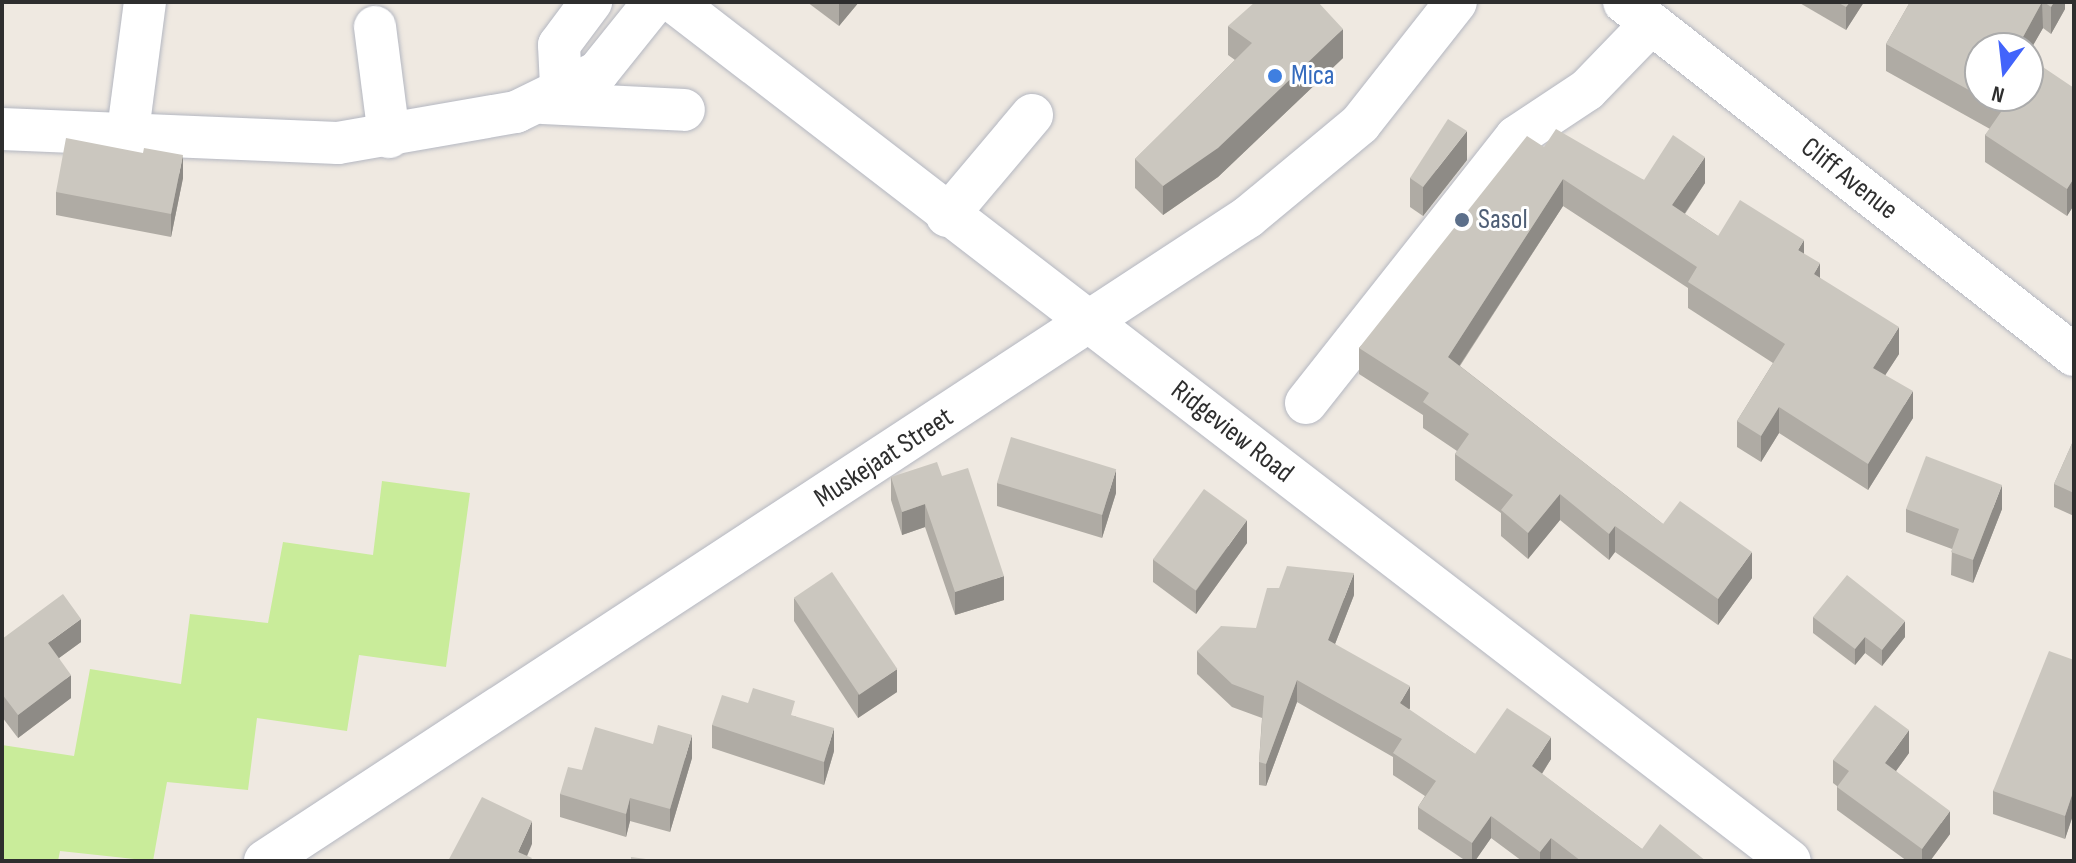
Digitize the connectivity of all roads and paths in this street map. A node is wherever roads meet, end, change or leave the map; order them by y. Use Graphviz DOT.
graph roads {
  1 [pos="145,2"];
  2 [pos="591,2"];
  3 [pos="654,2"];
  4 [pos="674,2"];
  5 [pos="1456,2"];
  6 [pos="1637,13"];
  7 [pos="375,27"];
  8 [pos="552,95"];
  9 [pos="684,110"];
  10 [pos="1032,115"];
  11 [pos="2,129"];
  12 [pos="128,131"];
  13 [pos="389,137"];
  14 [pos="947,216"];
  15 [pos="1092,323"];
  16 [pos="2074,355"];
  17 [pos="1306,403"];
  18 [pos="292,854"];
  19 [pos="1790,861"];
  1 -- 12 [label="street"];
  2 -- 8 [label="street"];
  3 -- 8 [label="street"];
  4 -- 14 [label="street, Ridgeview Road"];
  5 -- 15 [label="street, Muskejaat Street"];
  6 -- 16 [label="street, Cliff Avenue"];
  6 -- 17 [label="street"];
  7 -- 13 [label="street"];
  8 -- 9 [label="street"];
  8 -- 13 [label="street"];
  10 -- 14 [label="street"];
  11 -- 12 [label="street"];
  12 -- 13 [label="street"];
  14 -- 15 [label="street, Ridgeview Road"];
  15 -- 18 [label="street, Muskejaat Street"];
  15 -- 19 [label="street, Ridgeview Road"];
}
